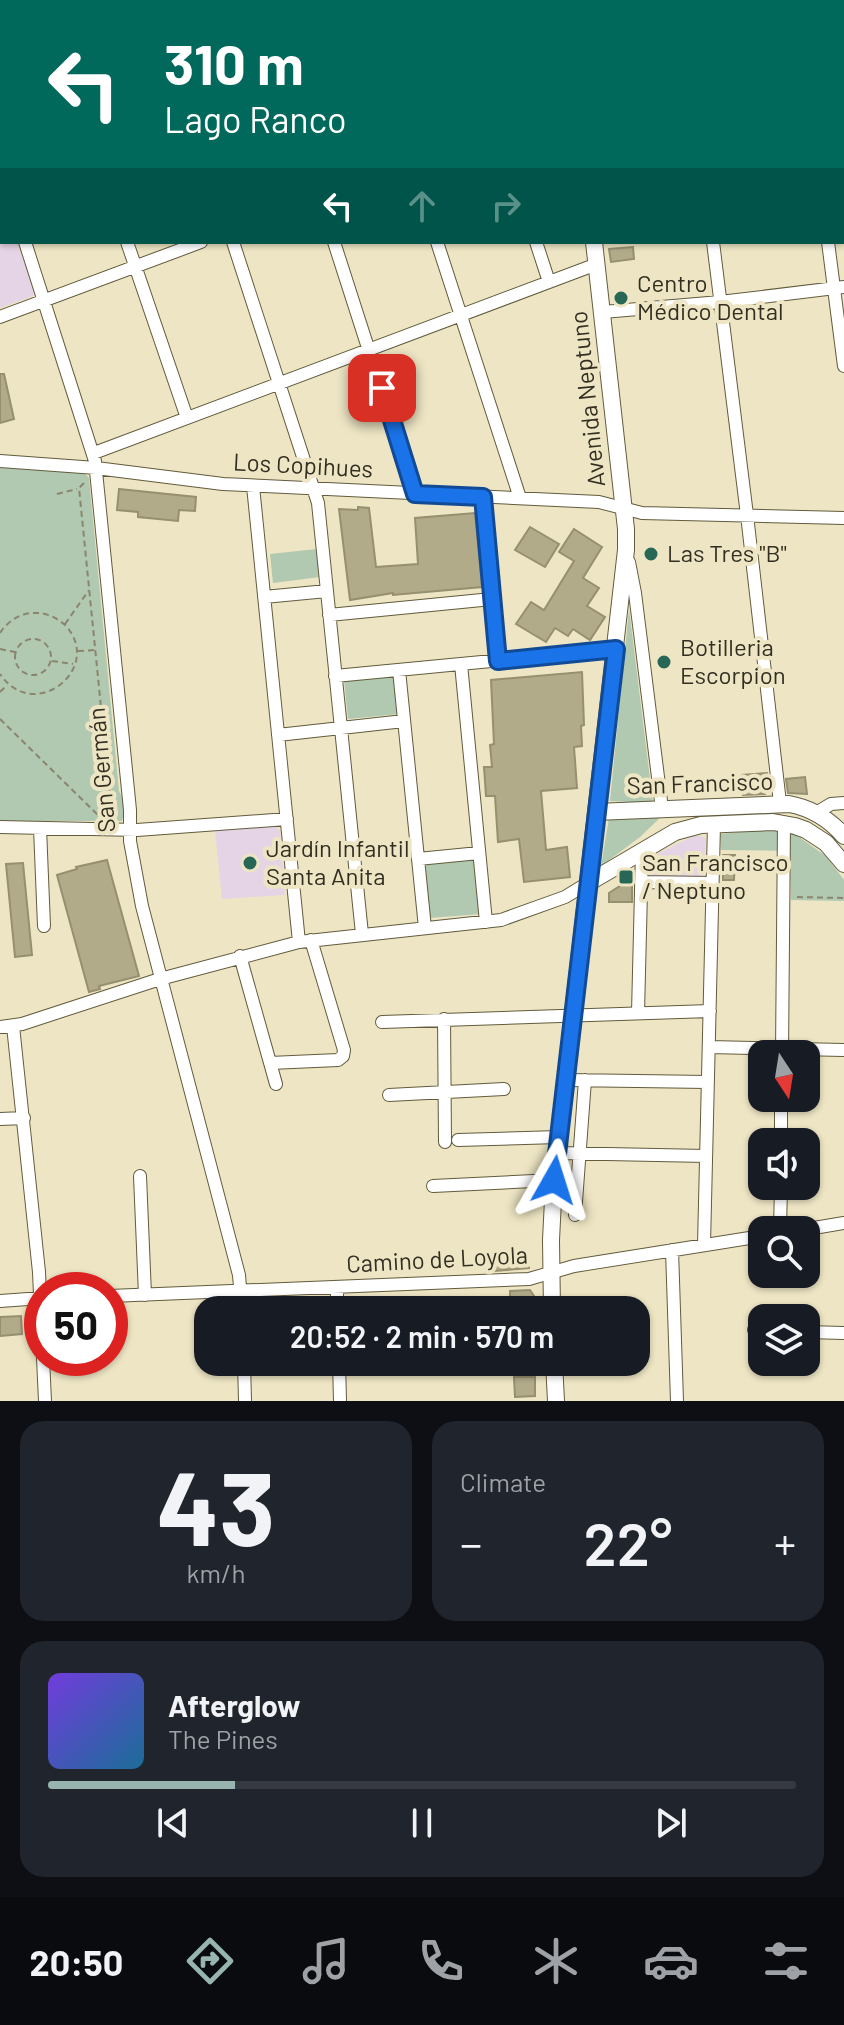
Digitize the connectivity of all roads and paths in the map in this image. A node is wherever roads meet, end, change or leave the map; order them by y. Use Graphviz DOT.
graph roads {
  1 [pos="26,244"];
  2 [pos="128,244"];
  3 [pos="196,244"];
  4 [pos="234,244"];
  5 [pos="335,244"];
  6 [pos="438,244"];
  7 [pos="537,244"];
  8 [pos="594,244"];
  9 [pos="713,244"];
  10 [pos="828,244"];
  11 [pos="597,264"];
  12 [pos="135,267"];
  13 [pos="549,282"];
  14 [pos="839,288"];
  15 [pos="44,302"];
  16 [pos="720,302"];
  17 [pos="603,312"];
  18 [pos="461,315"];
  19 [pos="0,317"];
  20 [pos="369,349"];
  21 [pos="844,366"];
  22 [pos="279,384"];
  23 [pos="187,418"];
  24 [pos="113,445"];
  25 [pos="94,453"];
  26 [pos="0,461"];
  27 [pos="91,468"];
  28 [pos="116,471"];
  29 [pos="253,486"];
  30 [pos="79,488"];
  31 [pos="313,489"];
  32 [pos="57,494"];
  33 [pos="415,494"];
  34 [pos="483,497"];
  35 [pos="520,498"];
  36 [pos="624,508"];
  37 [pos="747,515"];
  38 [pos="844,518"];
  39 [pos="626,550"];
  40 [pos="89,590"];
  41 [pos="327,591"];
  42 [pos="264,597"];
  43 [pos="492,599"];
  44 [pos="329,615"];
  45 [pos="64,625"];
  46 [pos="2,627"];
  47 [pos="0,633"];
  48 [pos="0,649"];
  49 [pos="616,649"];
  50 [pos="95,650"];
  51 [pos="16,652"];
  52 [pos="77,652"];
  53 [pos="51,661"];
  54 [pos="498,661"];
  55 [pos="75,664"];
  56 [pos="461,664"];
  57 [pos="399,670"];
  58 [pos="0,674"];
  59 [pos="335,676"];
  60 [pos="8,684"];
  61 [pos="0,692"];
  62 [pos="0,719"];
  63 [pos="404,721"];
  64 [pos="341,728"];
  65 [pos="278,735"];
  66 [pos="780,803"];
  67 [pos="844,803"];
  68 [pos="662,809"];
  69 [pos="596,812"];
  70 [pos="816,813"];
  71 [pos="287,819"];
  72 [pos="784,823"];
  73 [pos="714,824"];
  74 [pos="0,827"];
  75 [pos="40,828"];
  76 [pos="113,830"];
  77 [pos="130,830"];
  78 [pos="844,836"];
  79 [pos="642,850"];
  80 [pos="479,853"];
  81 [pos="418,859"];
  82 [pos="844,864"];
  83 [pos="641,882"];
  84 [pos="588,883"];
  85 [pos="712,883"];
  86 [pos="783,896"];
  87 [pos="844,898"];
  88 [pos="486,922"];
  89 [pos="44,926"];
  90 [pos="425,928"];
  91 [pos="362,934"];
  92 [pos="305,941"];
  93 [pos="240,956"];
  94 [pos="160,979"];
  95 [pos="710,1011"];
  96 [pos="638,1013"];
  97 [pos="573,1015"];
  98 [pos="444,1019"];
  99 [pos="382,1022"];
  100 [pos="7,1027"];
  101 [pos="782,1040"];
  102 [pos="709,1047"];
  103 [pos="748,1049"];
  104 [pos="820,1050"];
  105 [pos="844,1050"];
  106 [pos="270,1063"];
  107 [pos="566,1080"];
  108 [pos="585,1080"];
  109 [pos="708,1082"];
  110 [pos="276,1084"];
  111 [pos="504,1089"];
  112 [pos="444,1092"];
  113 [pos="389,1095"];
  114 [pos="24,1118"];
  115 [pos="0,1119"];
  116 [pos="558,1145"];
  117 [pos="579,1154"];
  118 [pos="706,1156"];
  119 [pos="140,1176"];
  120 [pos="554,1180"];
  121 [pos="433,1186"];
  122 [pos="575,1215"];
  123 [pos="844,1223"];
  124 [pos="820,1227"];
  125 [pos="748,1238"];
  126 [pos="704,1245"];
  127 [pos="672,1250"];
  128 [pos="39,1272"];
  129 [pos="551,1273"];
  130 [pos="337,1288"];
  131 [pos="241,1292"];
  132 [pos="128,1295"];
  133 [pos="145,1295"];
  134 [pos="241,1296"];
  135 [pos="337,1296"];
  136 [pos="552,1296"];
  137 [pos="24,1299"];
  138 [pos="0,1301"];
  139 [pos="820,1332"];
  140 [pos="844,1333"];
  141 [pos="44,1376"];
  142 [pos="244,1376"];
  143 [pos="339,1376"];
  144 [pos="555,1376"];
  145 [pos="45,1401"];
  146 [pos="245,1401"];
  147 [pos="340,1401"];
  148 [pos="556,1401"];
  149 [pos="677,1401"];
  1 -- 15 [label="street, San Germán"];
  2 -- 12 [label="street"];
  3 -- 12 [label="street"];
  4 -- 22 [label="street"];
  5 -- 20 [label="street"];
  6 -- 18 [label="street"];
  7 -- 13 [label="street"];
  8 -- 11 [label="main road, Avenida Neptuno"];
  9 -- 16 [label="street"];
  10 -- 14 [label="street"];
  11 -- 13 [label="street"];
  11 -- 17 [label="main road, Avenida Neptuno"];
  12 -- 15 [label="street"];
  12 -- 23 [label="street"];
  13 -- 18 [label="street"];
  14 -- 16 [label="street"];
  14 -- 21 [label="street"];
  15 -- 19 [label="street"];
  15 -- 25 [label="street, San Germán"];
  16 -- 17 [label="street"];
  16 -- 37 [label="street"];
  17 -- 36 [label="main road, Avenida Neptuno"];
  18 -- 20 [label="street"];
  18 -- 35 [label="street"];
  20 -- 22 [label="street"];
  20 -- 33 [label="street"];
  22 -- 23 [label="street"];
  22 -- 31 [label="street"];
  23 -- 24 [label="street"];
  24 -- 25 [label="street"];
  24 -- 28 [label="street"];
  25 -- 27 [label="street, San Germán"];
  26 -- 27 [label="street, Los Copihues"];
  27 -- 28 [label="street, Los Copihues"];
  27 -- 30 [label="path"];
  27 -- 77 [label="street, San Germán"];
  28 -- 29 [label="street, Los Copihues"];
  29 -- 31 [label="street, Los Copihues"];
  29 -- 42 [label="street"];
  30 -- 32 [label="path"];
  30 -- 40 [label="path"];
  31 -- 33 [label="street, Los Copihues"];
  31 -- 41 [label="street"];
  33 -- 34 [label="street, Los Copihues"];
  34 -- 35 [label="street, Los Copihues"];
  34 -- 43 [label="street"];
  35 -- 36 [label="street, Los Copihues"];
  36 -- 37 [label="street, Los Copihues"];
  36 -- 39 [label="main road, Avenida Neptuno"];
  37 -- 38 [label="street, Los Copihues"];
  37 -- 66 [label="street"];
  39 -- 49 [label="main road, Avenida Neptuno"];
  39 -- 68 [label="street, Avenida Neptuno"];
  40 -- 45 [label="path"];
  40 -- 50 [label="path"];
  41 -- 42 [label="street"];
  41 -- 44 [label="street"];
  42 -- 65 [label="street"];
  43 -- 44 [label="street"];
  43 -- 54 [label="street"];
  44 -- 59 [label="street"];
  45 -- 46 [label="path"];
  45 -- 52 [label="path"];
  46 -- 47 [label="path"];
  48 -- 51 [label="path"];
  49 -- 54 [label="street"];
  49 -- 69 [label="main road, Avenida Neptuno"];
  50 -- 52 [label="path"];
  50 -- 76 [label="path"];
  51 -- 53 [label="path"];
  51 -- 53 [label="path"];
  52 -- 55 [label="path"];
  53 -- 55 [label="path"];
  54 -- 56 [label="street"];
  55 -- 60 [label="path"];
  56 -- 57 [label="street"];
  56 -- 80 [label="street"];
  57 -- 59 [label="street"];
  57 -- 63 [label="street"];
  58 -- 60 [label="path"];
  59 -- 64 [label="street"];
  60 -- 61 [label="path"];
  62 -- 76 [label="path"];
  63 -- 64 [label="street"];
  63 -- 81 [label="street"];
  64 -- 65 [label="street"];
  64 -- 91 [label="street"];
  65 -- 71 [label="street"];
  66 -- 68 [label="main road, San Francisco"];
  66 -- 70 [label="main road, San Francisco"];
  67 -- 70 [label="street"];
  68 -- 69 [label="main road, San Francisco"];
  69 -- 84 [label="main road, Avenida Neptuno"];
  70 -- 78 [label="main road, San Francisco"];
  71 -- 77 [label="street"];
  71 -- 92 [label="street"];
  72 -- 73 [label="main road, San Francisco"];
  72 -- 82 [label="main road, San Francisco"];
  72 -- 86 [label="street"];
  73 -- 79 [label="main road, San Francisco"];
  73 -- 85 [label="street"];
  74 -- 75 [label="street"];
  75 -- 76 [label="street"];
  75 -- 89 [label="street"];
  76 -- 77 [label="street"];
  77 -- 94 [label="street, San Germán"];
  79 -- 83 [label="street"];
  79 -- 84 [label="main road, San Francisco"];
  80 -- 81 [label="street"];
  80 -- 88 [label="street"];
  81 -- 90 [label="street"];
  83 -- 85 [label="street"];
  83 -- 96 [label="street"];
  84 -- 88 [label="street"];
  84 -- 97 [label="main road, Avenida Neptuno"];
  85 -- 95 [label="street"];
  86 -- 87 [label="path"];
  86 -- 101 [label="street"];
  88 -- 90 [label="street"];
  90 -- 91 [label="street"];
  91 -- 92 [label="street"];
  92 -- 93 [label="street"];
  92 -- 106 [label="street"];
  93 -- 94 [label="street"];
  93 -- 106 [label="street"];
  94 -- 100 [label="street"];
  94 -- 131 [label="street, San Germán"];
  95 -- 96 [label="street"];
  95 -- 102 [label="street"];
  96 -- 97 [label="street"];
  97 -- 98 [label="street"];
  97 -- 107 [label="main road, Avenida Neptuno"];
  98 -- 99 [label="street"];
  98 -- 112 [label="street"];
  100 -- 114 [label="street"];
  102 -- 103 [label="street"];
  102 -- 109 [label="street"];
  104 -- 105 [label="street"];
  106 -- 110 [label="street"];
  107 -- 108 [label="street"];
  107 -- 116 [label="main road, Avenida Neptuno"];
  108 -- 109 [label="street"];
  108 -- 117 [label="street"];
  109 -- 118 [label="street"];
  111 -- 112 [label="street"];
  112 -- 113 [label="street"];
  112 -- 116 [label="street"];
  114 -- 115 [label="street"];
  114 -- 128 [label="street"];
  116 -- 117 [label="street"];
  116 -- 120 [label="main road, Avenida Neptuno"];
  117 -- 118 [label="street"];
  117 -- 122 [label="street"];
  118 -- 126 [label="street"];
  119 -- 133 [label="street"];
  120 -- 121 [label="street"];
  120 -- 129 [label="main road, Avenida Neptuno"];
  123 -- 124 [label="street"];
  125 -- 126 [label="street, Camino de Loyola"];
  126 -- 127 [label="street, Camino de Loyola"];
  127 -- 129 [label="street, Camino de Loyola"];
  127 -- 149 [label="street"];
  129 -- 130 [label="street, Camino de Loyola"];
  129 -- 136 [label="main road, Avenida Neptuno"];
  130 -- 131 [label="street, Camino de Loyola"];
  130 -- 135 [label="street"];
  131 -- 133 [label="street, Camino de Loyola"];
  131 -- 134 [label="street, San Germán"];
  132 -- 133 [label="street, Camino de Loyola"];
  137 -- 138 [label="street"];
  139 -- 140 [label="street"];
  141 -- 145 [label="street"];
  142 -- 146 [label="street"];
  143 -- 147 [label="street"];
  144 -- 148 [label="main road"];
}
